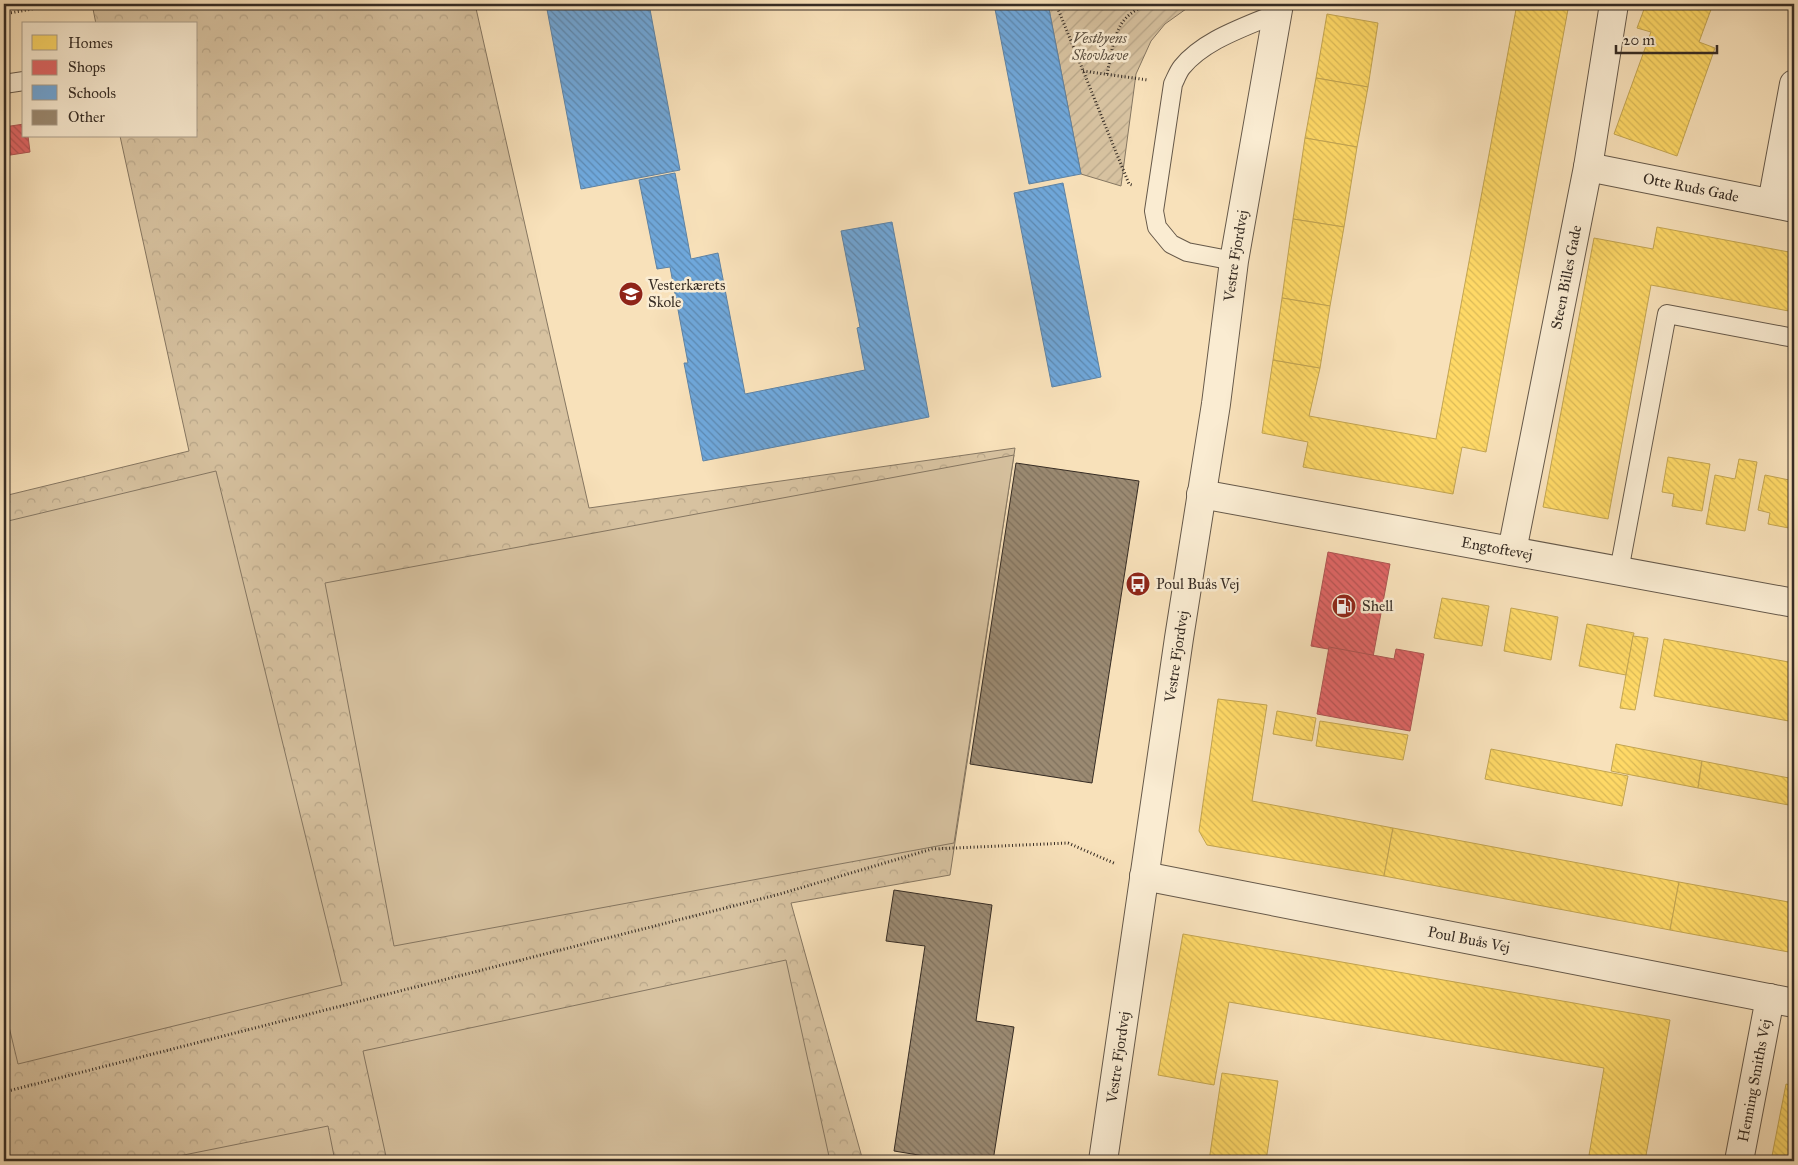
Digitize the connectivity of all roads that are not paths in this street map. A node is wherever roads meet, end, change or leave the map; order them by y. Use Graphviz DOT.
graph roads {
  1 [pos="1614,4"];
  2 [pos="1278,8"];
  3 [pos="22,81"];
  4 [pos="4,84"];
  5 [pos="1794,84"];
  6 [pos="1588,167"];
  7 [pos="1783,205"];
  8 [pos="1234,261"];
  9 [pos="1794,338"];
  10 [pos="1201,494"];
  11 [pos="1512,551"];
  12 [pos="1619,571"];
  13 [pos="1794,603"];
  14 [pos="1144,876"];
  15 [pos="1782,1001"];
  16 [pos="1103,1161"];
  17 [pos="1739,1161"];
  1 -- 6 [label="street, Steen Billes Gade"];
  2 -- 8 [label="street, Vestre Fjordvej"];
  2 -- 8 [label="lane"];
  3 -- 4 [label="lane"];
  5 -- 7 [label="street"];
  6 -- 7 [label="street, Otte Ruds Gade"];
  6 -- 11 [label="street, Steen Billes Gade"];
  8 -- 10 [label="street, Vestre Fjordvej"];
  9 -- 12 [label="lane"];
  10 -- 11 [label="street, Engtoftevej"];
  10 -- 14 [label="street, Vestre Fjordvej"];
  11 -- 12 [label="street, Engtoftevej"];
  12 -- 13 [label="street, Engtoftevej"];
  14 -- 15 [label="street, Poul Buås Vej"];
  14 -- 16 [label="street, Vestre Fjordvej"];
  15 -- 17 [label="street, Henning Smiths Vej"];
}
